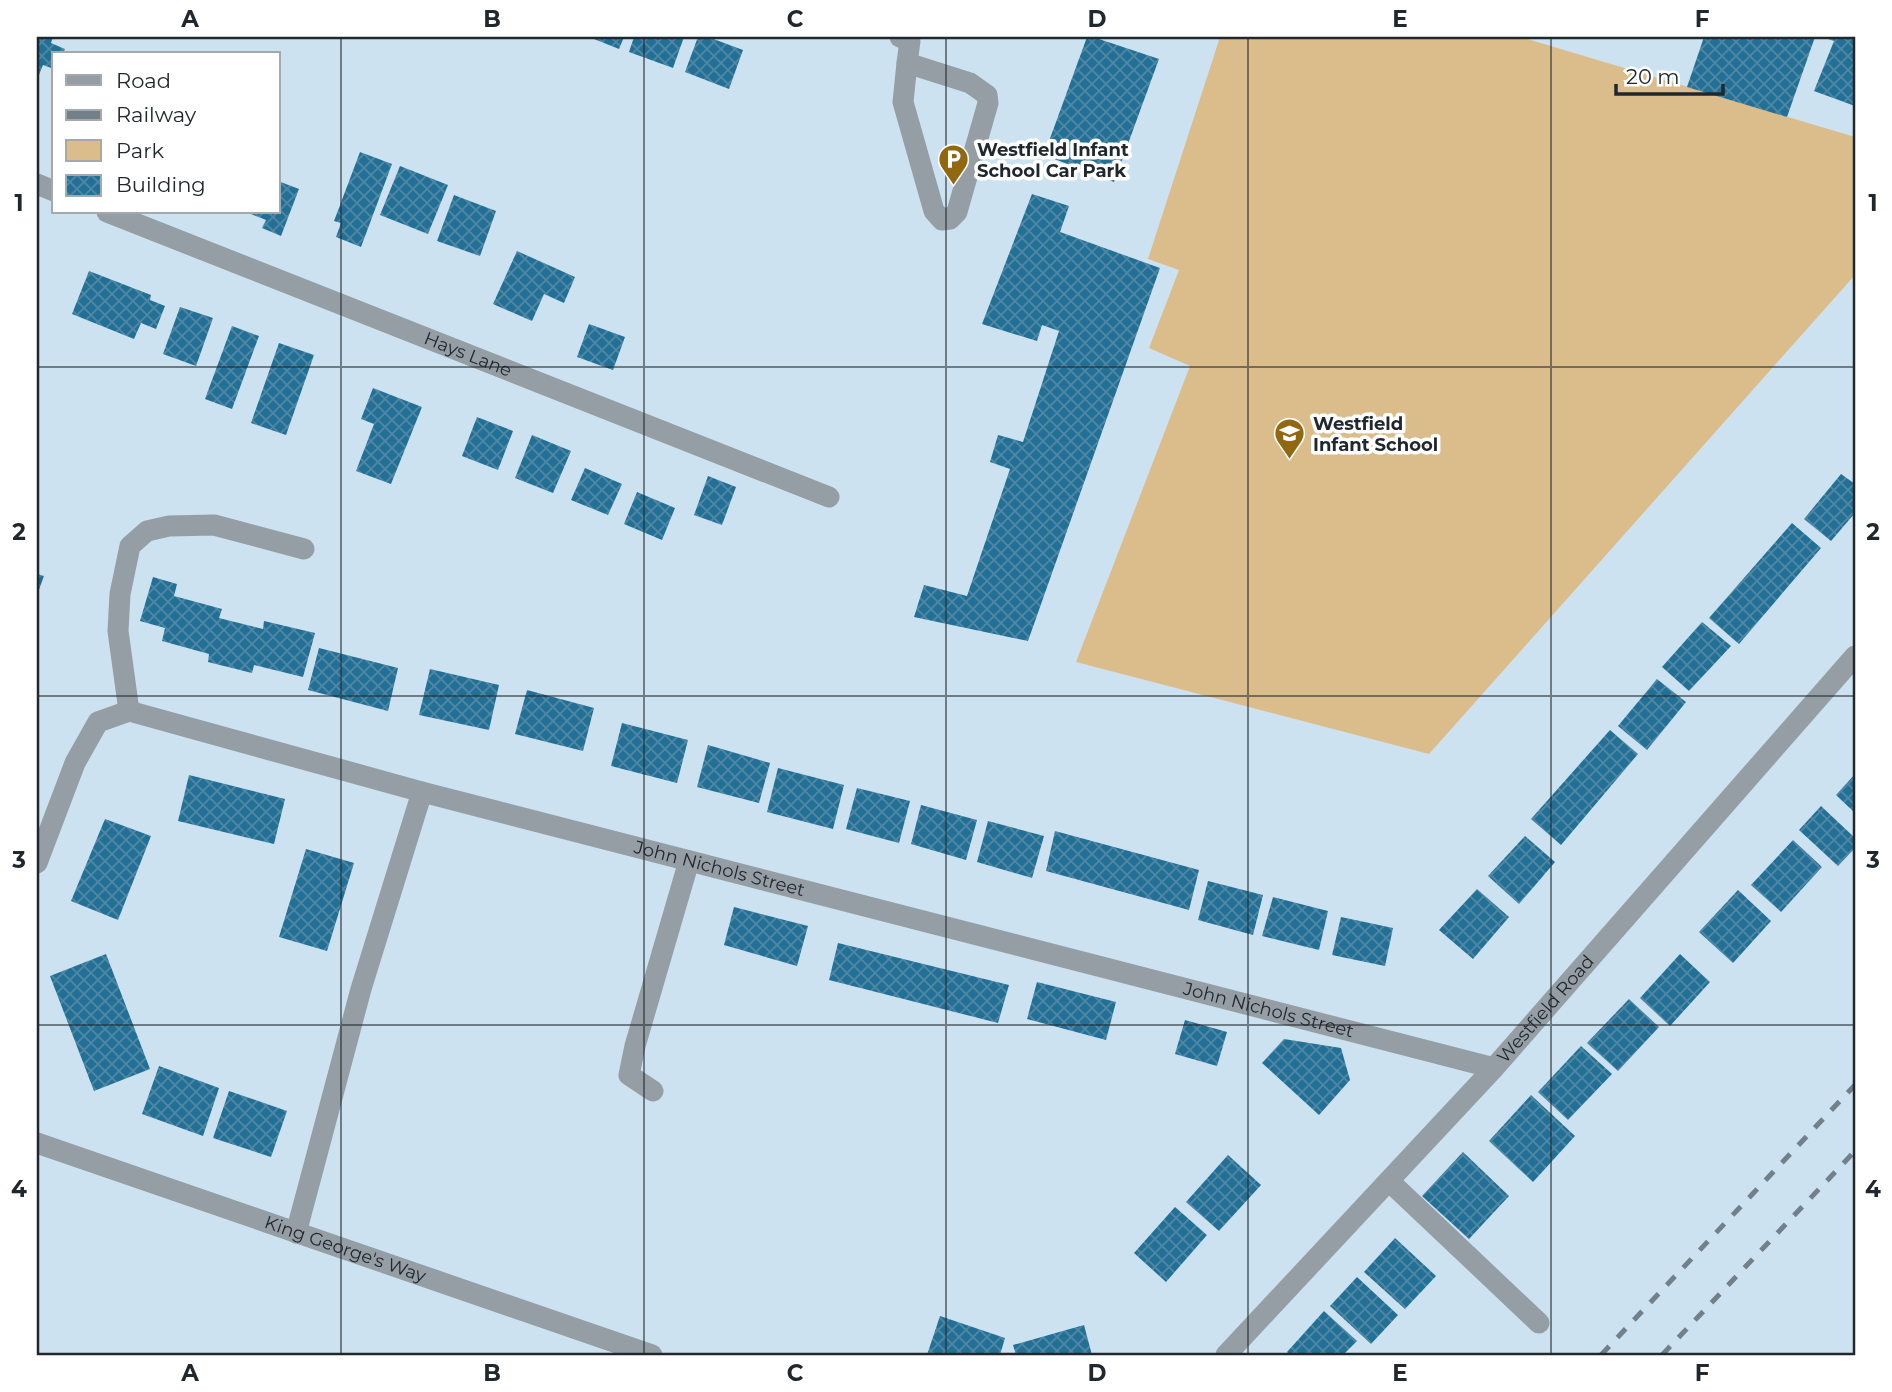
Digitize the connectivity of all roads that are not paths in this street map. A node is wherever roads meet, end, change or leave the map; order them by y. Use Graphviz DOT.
graph roads {
  1 [pos="905,39"];
  2 [pos="907,63"];
  3 [pos="112,214"];
  4 [pos="829,497"];
  5 [pos="304,549"];
  6 [pos="1855,656"];
  7 [pos="129,711"];
  8 [pos="422,792"];
  9 [pos="689,861"];
  10 [pos="37,863"];
  11 [pos="1494,1068"];
  12 [pos="653,1091"];
  13 [pos="37,1143"];
  14 [pos="1389,1181"];
  15 [pos="296,1233"];
  16 [pos="1539,1323"];
  17 [pos="652,1355"];
  18 [pos="1226,1355"];
  1 -- 2 [label="street"];
  2 -- 2 [label="street"];
  3 -- 4 [label="street, Hays Lane"];
  5 -- 7 [label="street"];
  6 -- 11 [label="street, Westfield Road"];
  7 -- 8 [label="street, John Nichols Street"];
  7 -- 10 [label="street"];
  8 -- 9 [label="street, John Nichols Street"];
  8 -- 15 [label="street"];
  9 -- 11 [label="street, John Nichols Street"];
  9 -- 12 [label="street"];
  11 -- 14 [label="street, Westfield Road"];
  13 -- 15 [label="street, King George's Way"];
  14 -- 16 [label="street"];
  14 -- 18 [label="street, Westfield Road"];
  15 -- 17 [label="street, King George's Way"];
}
